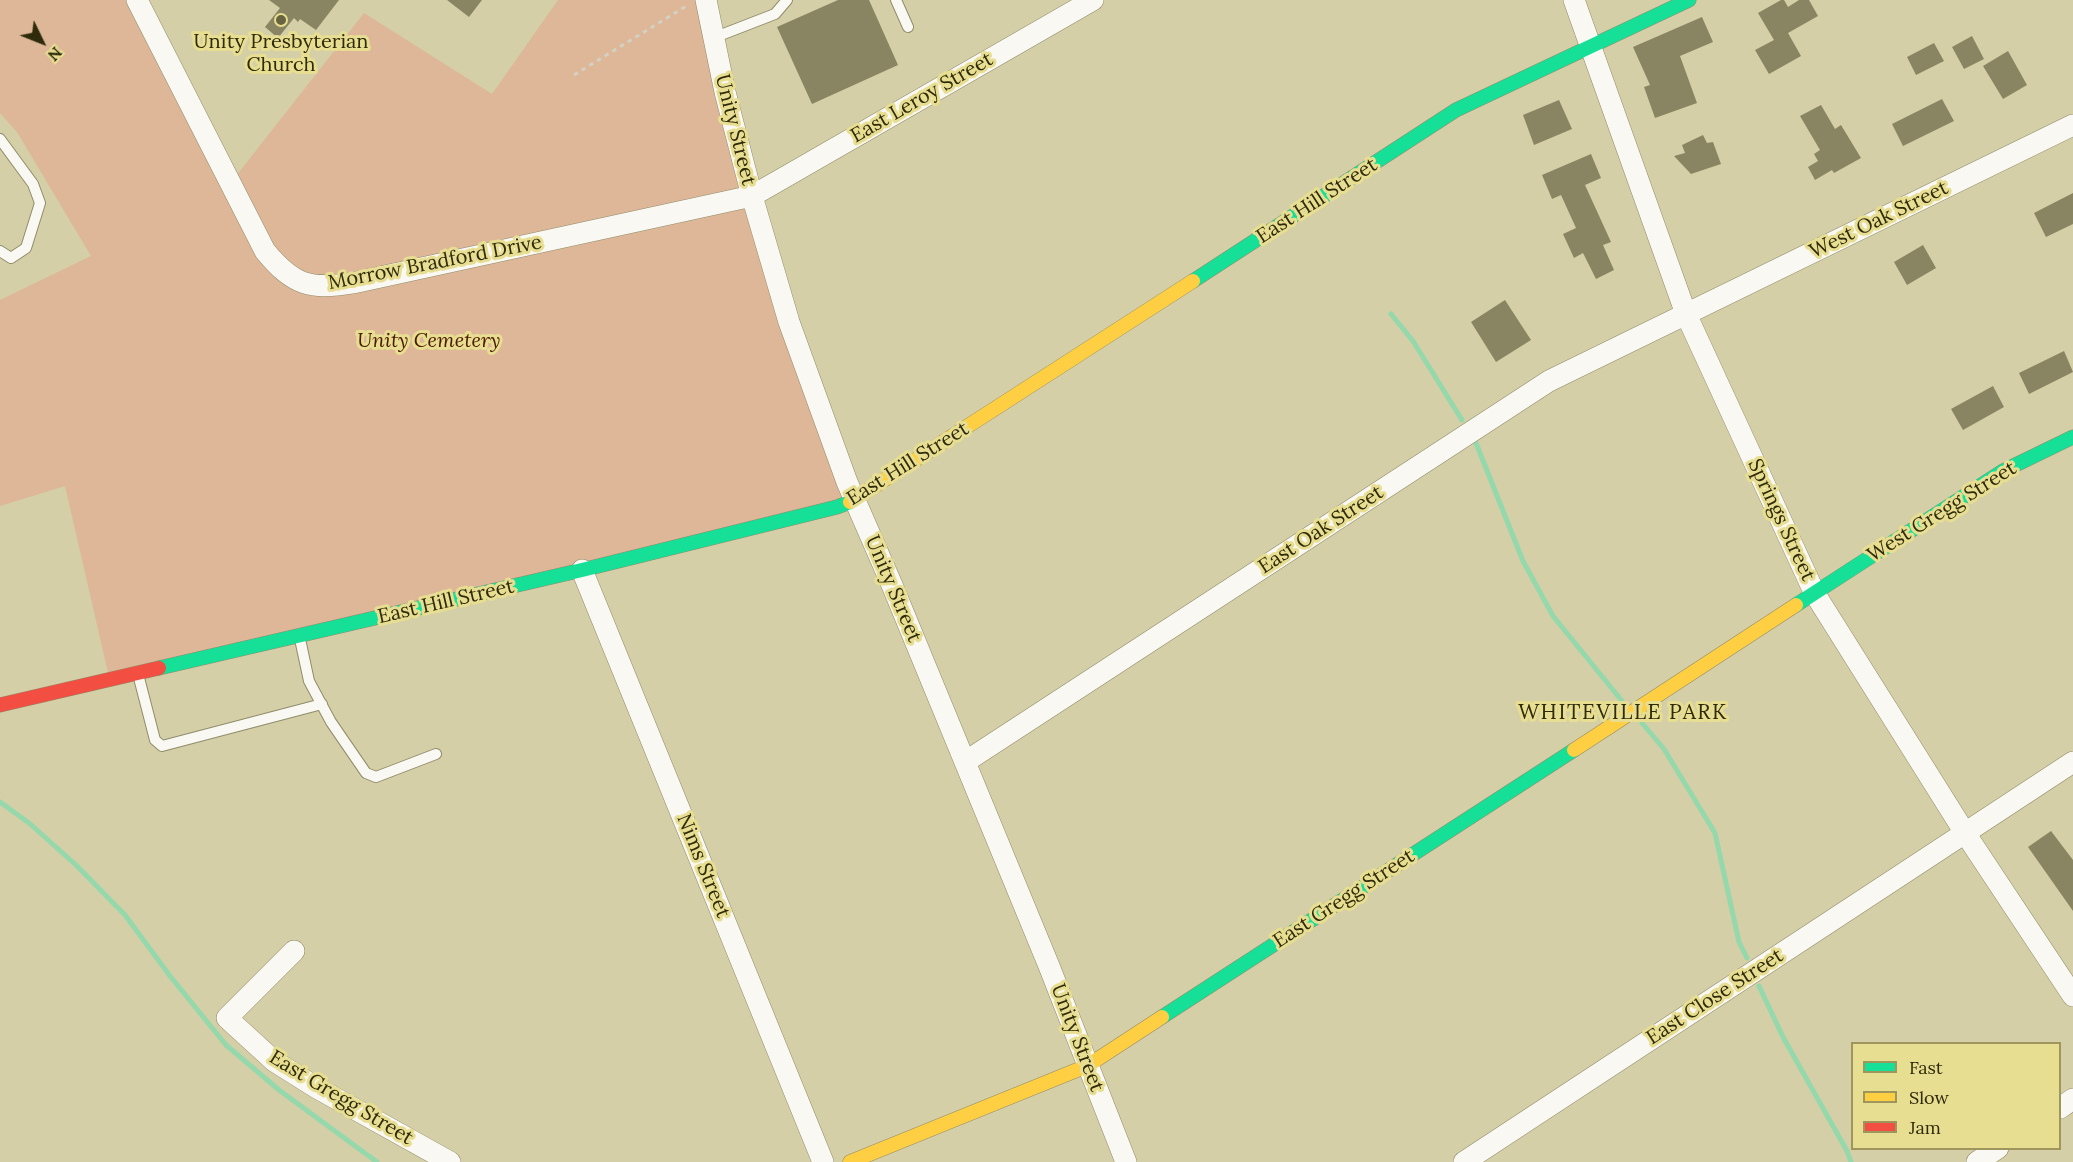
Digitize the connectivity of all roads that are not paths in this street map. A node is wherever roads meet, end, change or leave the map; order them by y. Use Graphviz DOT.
graph roads {
  1 [pos="137,0"];
  2 [pos="706,0"];
  3 [pos="787,0"];
  4 [pos="896,0"];
  5 [pos="1093,0"];
  6 [pos="1574,0"];
  7 [pos="1689,0"];
  8 [pos="908,27"];
  9 [pos="713,38"];
  10 [pos="1590,48"];
  11 [pos="2073,125"];
  12 [pos="0,139"];
  13 [pos="752,196"];
  14 [pos="2,253"];
  15 [pos="1686,314"];
  16 [pos="2073,437"];
  17 [pos="855,500"];
  18 [pos="582,570"];
  19 [pos="1815,594"];
  20 [pos="300,636"];
  21 [pos="138,673"];
  22 [pos="322,704"];
  23 [pos="0,705"];
  24 [pos="436,754"];
  25 [pos="965,762"];
  26 [pos="2073,762"];
  27 [pos="1965,833"];
  28 [pos="294,951"];
  29 [pos="2073,996"];
  30 [pos="1087,1066"];
  31 [pos="1996,1150"];
  32 [pos="450,1162"];
  33 [pos="823,1162"];
  34 [pos="850,1162"];
  35 [pos="1126,1162"];
  36 [pos="1464,1162"];
  37 [pos="1977,1162"];
  1 -- 13 [label="street, Morrow Bradford Drive"];
  2 -- 9 [label="street, Unity Street"];
  3 -- 9 [label="lane"];
  4 -- 8 [label="lane"];
  5 -- 13 [label="street, East Leroy Street"];
  6 -- 10 [label="street, Springs Street"];
  7 -- 10 [label="street, East Hill Street"];
  9 -- 13 [label="street, Unity Street"];
  10 -- 15 [label="street, Springs Street"];
  10 -- 17 [label="street, East Hill Street"];
  11 -- 15 [label="street, West Oak Street"];
  12 -- 14 [label="lane"];
  13 -- 17 [label="street, Unity Street"];
  15 -- 19 [label="street, Springs Street"];
  15 -- 25 [label="street, East Oak Street"];
  16 -- 19 [label="street, West Gregg Street"];
  17 -- 18 [label="street, East Hill Street"];
  17 -- 25 [label="street, Unity Street"];
  18 -- 20 [label="street, East Hill Street"];
  18 -- 33 [label="street, Nims Street"];
  19 -- 27 [label="street, Springs Street"];
  19 -- 30 [label="street, East Gregg Street"];
  20 -- 21 [label="street, East Hill Street"];
  20 -- 22 [label="lane"];
  21 -- 22 [label="lane"];
  21 -- 23 [label="street, East Hill Street"];
  22 -- 24 [label="lane"];
  25 -- 30 [label="street, Unity Street"];
  26 -- 27 [label="street, East Close Street"];
  27 -- 29 [label="street, Springs Street"];
  27 -- 36 [label="street, East Close Street"];
  28 -- 32 [label="street, East Gregg Street"];
  30 -- 34 [label="street, East Gregg Street"];
  30 -- 35 [label="street, Unity Street"];
  31 -- 37 [label="street"];
}
